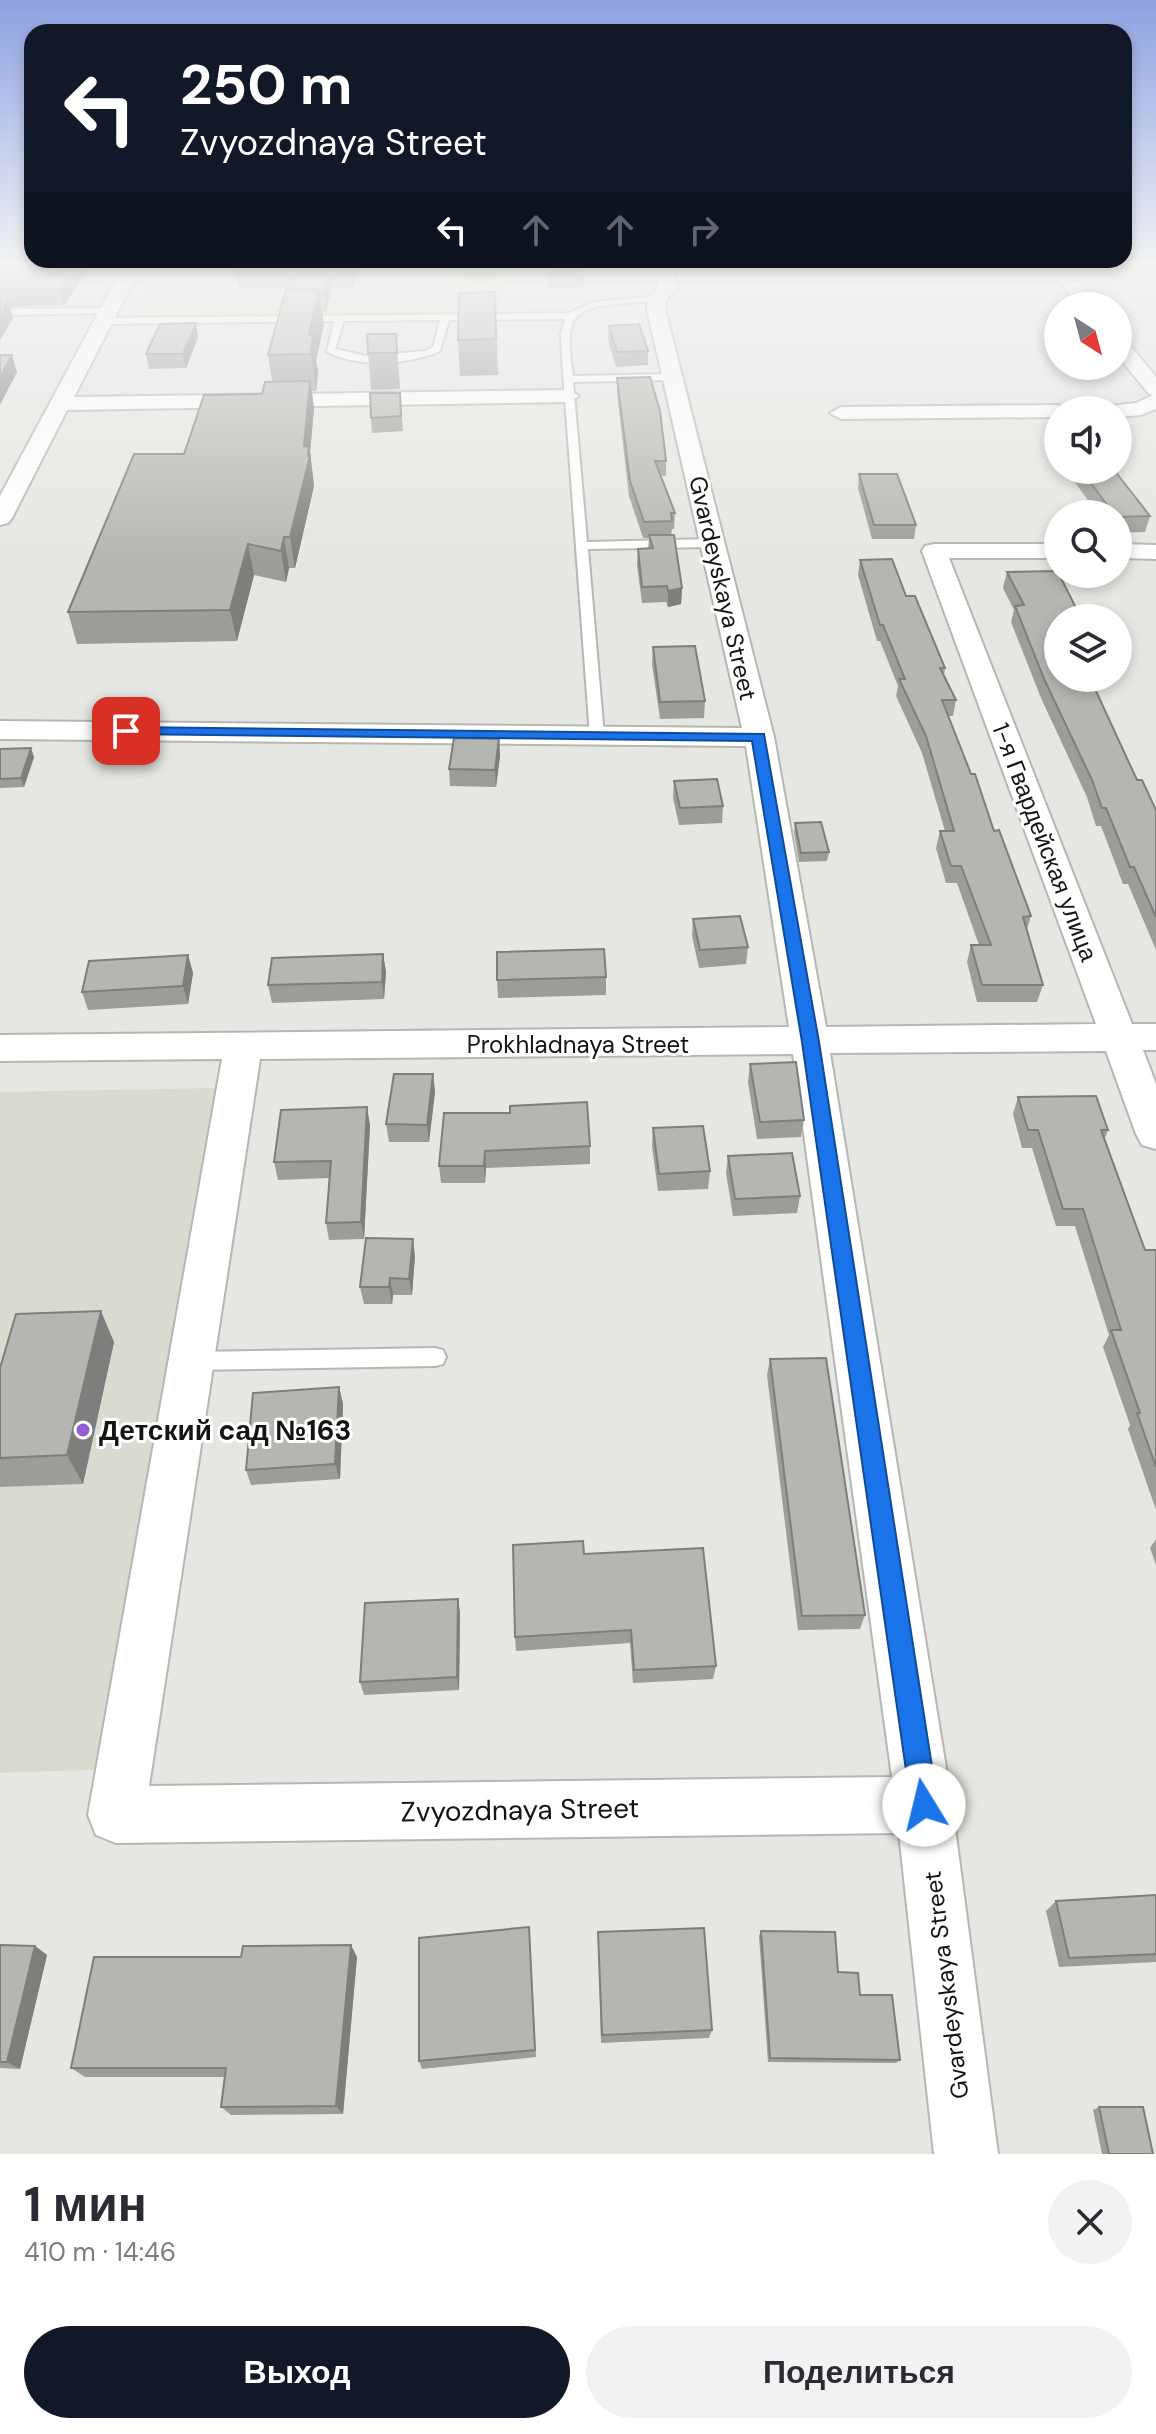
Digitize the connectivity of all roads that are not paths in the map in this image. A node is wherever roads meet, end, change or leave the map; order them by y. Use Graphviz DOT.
graph roads {
  1 [pos="83,364"];
  2 [pos="568,364"];
  3 [pos="669,364"];
  4 [pos="1135,364"];
  5 [pos="672,377"];
  6 [pos="568,387"];
  7 [pos="1156,390"];
  8 [pos="1156,401"];
  9 [pos="60,404"];
  10 [pos="1132,410"];
  11 [pos="1044,411"];
  12 [pos="841,413"];
  13 [pos="9,483"];
  14 [pos="0,518"];
  15 [pos="712,543"];
  16 [pos="582,546"];
  17 [pos="1044,551"];
  18 [pos="1132,551"];
  19 [pos="1156,552"];
  20 [pos="0,730"];
  21 [pos="597,736"];
  22 [pos="759,737"];
  23 [pos="1119,1037"];
  24 [pos="1156,1037"];
  25 [pos="810,1042"];
  26 [pos="243,1046"];
  27 [pos="0,1048"];
  28 [pos="1156,1134"];
  29 [pos="435,1357"];
  30 [pos="191,1361"];
  31 [pos="924,1805"];
  32 [pos="966,2154"];
  1 -- 9 [label="street"];
  2 -- 6 [label="lane"];
  3 -- 5 [label="street, Gvardeyskaya Street"];
  4 -- 7 [label="street"];
  5 -- 6 [label="lane"];
  5 -- 15 [label="street, Gvardeyskaya Street"];
  6 -- 9 [label="street"];
  6 -- 16 [label="lane"];
  8 -- 10 [label="street"];
  9 -- 13 [label="street"];
  11 -- 12 [label="street"];
  13 -- 14 [label="street"];
  15 -- 16 [label="lane"];
  15 -- 22 [label="street, Gvardeyskaya Street"];
  16 -- 21 [label="lane"];
  17 -- 23 [label="street, 1-я Гвардейская улица"];
  18 -- 19 [label="street"];
  20 -- 21 [label="street"];
  21 -- 22 [label="street"];
  22 -- 25 [label="street, Gvardeyskaya Street"];
  23 -- 24 [label="street, Prokhladnaya Street"];
  23 -- 25 [label="street, Prokhladnaya Street"];
  23 -- 28 [label="street, 1-я Гвардейская улица"];
  25 -- 26 [label="street, Prokhladnaya Street"];
  25 -- 31 [label="street, Gvardeyskaya Street"];
  26 -- 27 [label="street, Prokhladnaya Street"];
  26 -- 30 [label="street"];
  29 -- 30 [label="lane"];
  30 -- 31 [label="street, Zvyozdnaya Street"];
  31 -- 32 [label="street, Gvardeyskaya Street"];
}
